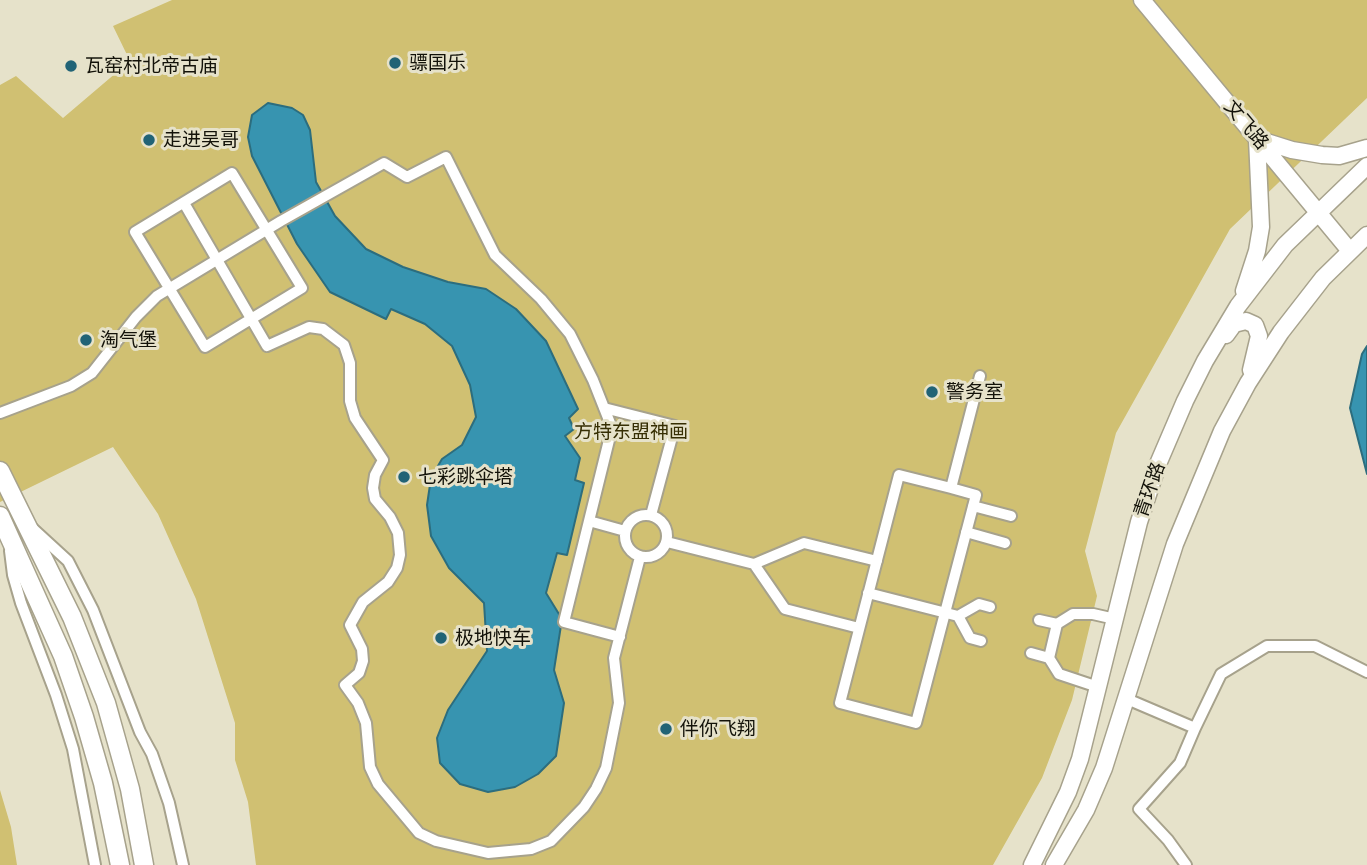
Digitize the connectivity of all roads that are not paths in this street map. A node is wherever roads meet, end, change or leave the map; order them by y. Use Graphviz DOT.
graph roads {
  1 [pos="1142,0"];
  2 [pos="1257,139"];
  3 [pos="1367,148"];
  4 [pos="1367,166"];
  5 [pos="184,203"];
  6 [pos="1319,213"];
  7 [pos="267,230"];
  8 [pos="1367,234"];
  9 [pos="1350,251"];
  10 [pos="217,260"];
  11 [pos="170,289"];
  12 [pos="1238,306"];
  13 [pos="251,319"];
  14 [pos="1205,361"];
  15 [pos="980,376"];
  16 [pos="1248,383"];
  17 [pos="604,408"];
  18 [pos="0,413"];
  19 [pos="0,471"];
  20 [pos="951,488"];
  21 [pos="973,506"];
  22 [pos="651,515"];
  23 [pos="0,516"];
  24 [pos="1011,516"];
  25 [pos="589,522"];
  26 [pos="28,525"];
  27 [pos="625,531"];
  28 [pos="966,533"];
  29 [pos="8,534"];
  30 [pos="667,542"];
  31 [pos="1005,543"];
  32 [pos="640,557"];
  33 [pos="877,561"];
  34 [pos="754,564"];
  35 [pos="868,593"];
  36 [pos="990,607"];
  37 [pos="945,613"];
  38 [pos="958,616"];
  39 [pos="1115,619"];
  40 [pos="1039,620"];
  41 [pos="1056,624"];
  42 [pos="859,628"];
  43 [pos="620,637"];
  44 [pos="981,641"];
  45 [pos="1031,653"];
  46 [pos="1049,658"];
  47 [pos="1367,672"];
  48 [pos="1098,687"];
  49 [pos="1127,699"];
  50 [pos="1195,728"];
  51 [pos="95,865"];
  52 [pos="120,865"];
  53 [pos="144,865"];
  54 [pos="183,865"];
  55 [pos="1032,865"];
  56 [pos="1056,865"];
  57 [pos="1186,865"];
  1 -- 2 [label="main road, 文飞路"];
  2 -- 3 [label="main road"];
  2 -- 6 [label="main road, 文飞路"];
  2 -- 12 [label="main road"];
  4 -- 6 [label="main road, 青环路"];
  5 -- 7 [label="street"];
  5 -- 10 [label="street"];
  5 -- 11 [label="street"];
  6 -- 9 [label="main road, 文飞路"];
  6 -- 12 [label="main road, 青环路"];
  7 -- 10 [label="street"];
  7 -- 13 [label="street"];
  7 -- 17 [label="street"];
  8 -- 9 [label="main road"];
  9 -- 16 [label="main road"];
  10 -- 11 [label="street"];
  10 -- 13 [label="street"];
  11 -- 13 [label="street"];
  11 -- 18 [label="street"];
  12 -- 14 [label="main road, 青环路"];
  13 -- 43 [label="street"];
  14 -- 16 [label="main road"];
  14 -- 39 [label="main road, 青环路"];
  15 -- 20 [label="street"];
  16 -- 49 [label="main road"];
  17 -- 22 [label="street"];
  17 -- 25 [label="street"];
  19 -- 26 [label="main road"];
  20 -- 21 [label="street"];
  20 -- 33 [label="street"];
  21 -- 24 [label="street"];
  21 -- 28 [label="street"];
  22 -- 27 [label="street"];
  22 -- 30 [label="street"];
  23 -- 29 [label="main road"];
  25 -- 27 [label="street"];
  25 -- 43 [label="street"];
  26 -- 53 [label="main road"];
  26 -- 54 [label="street"];
  27 -- 32 [label="street"];
  28 -- 31 [label="street"];
  28 -- 37 [label="street"];
  29 -- 51 [label="street"];
  29 -- 52 [label="main road"];
  30 -- 32 [label="street"];
  30 -- 34 [label="street"];
  32 -- 43 [label="street"];
  33 -- 34 [label="street"];
  33 -- 35 [label="street"];
  34 -- 42 [label="street"];
  35 -- 37 [label="street"];
  35 -- 42 [label="street"];
  36 -- 38 [label="street"];
  37 -- 38 [label="street"];
  37 -- 42 [label="street"];
  38 -- 44 [label="street"];
  39 -- 41 [label="street"];
  39 -- 48 [label="main road, 青环路"];
  40 -- 41 [label="street"];
  41 -- 46 [label="street"];
  45 -- 46 [label="street"];
  46 -- 48 [label="street"];
  47 -- 50 [label="street"];
  48 -- 55 [label="main road, 青环路"];
  49 -- 50 [label="street"];
  49 -- 56 [label="main road"];
  50 -- 57 [label="street"];
}
